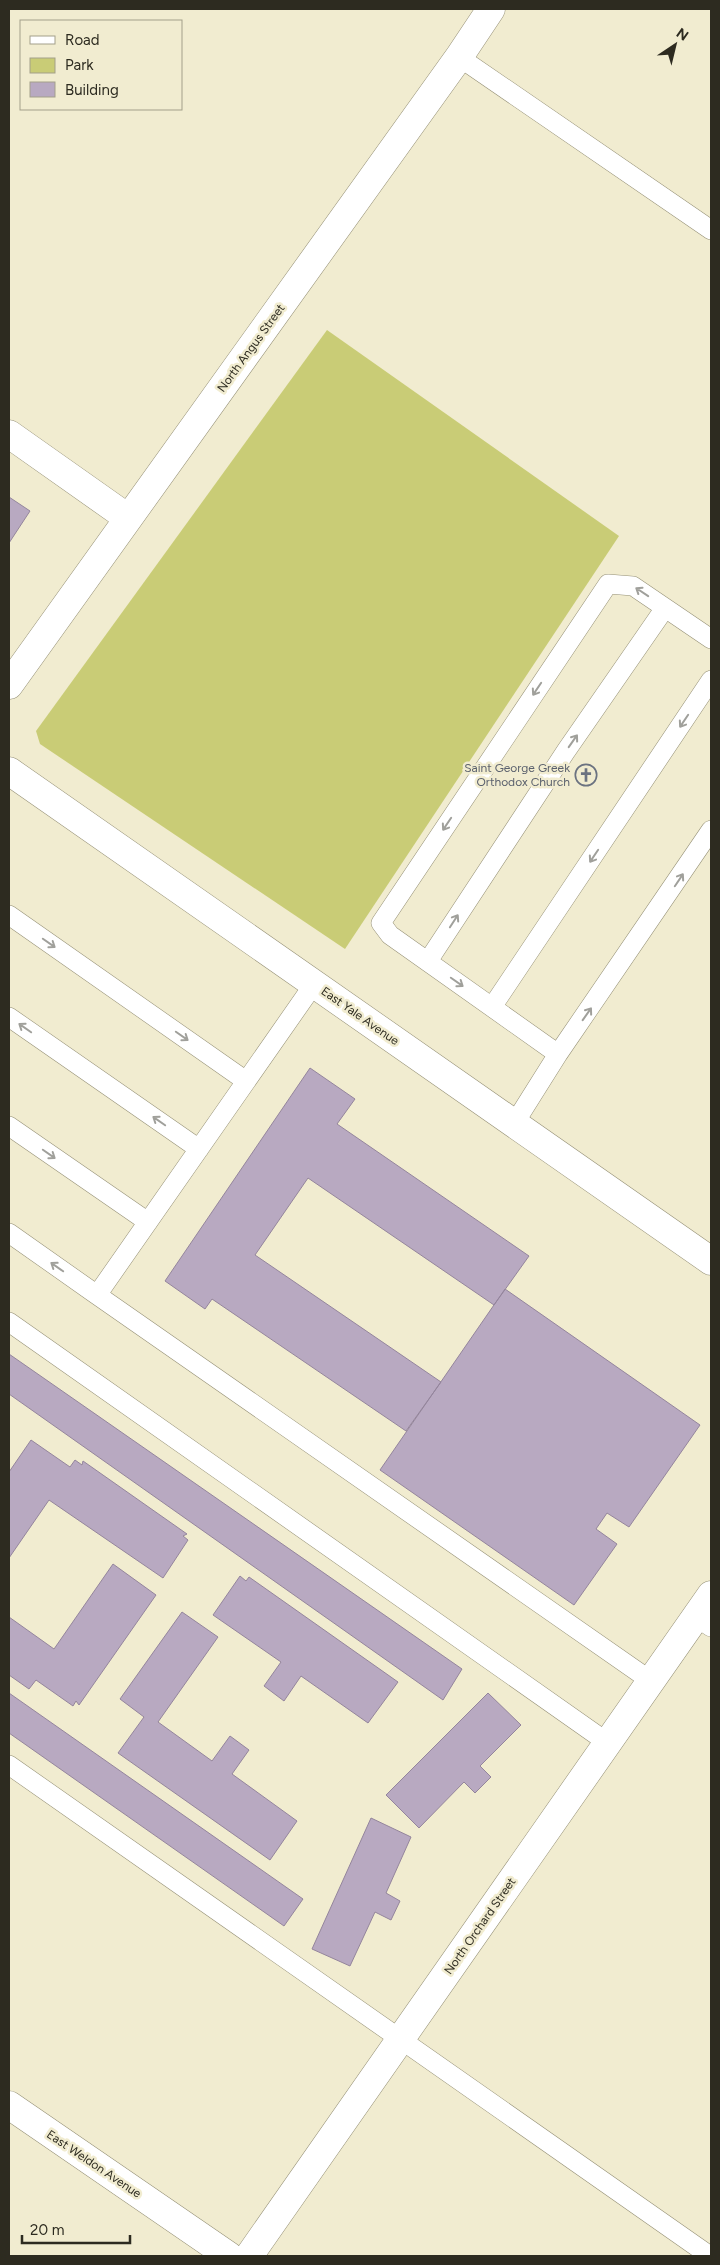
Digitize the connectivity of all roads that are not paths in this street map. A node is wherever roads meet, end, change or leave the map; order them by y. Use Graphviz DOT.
graph roads {
  1 [pos="491,9"];
  2 [pos="460,57"];
  3 [pos="711,230"];
  4 [pos="9,434"];
  5 [pos="128,518"];
  6 [pos="665,608"];
  7 [pos="711,639"];
  8 [pos="711,680"];
  9 [pos="9,686"];
  10 [pos="9,771"];
  11 [pos="711,830"];
  12 [pos="9,915"];
  13 [pos="428,961"];
  14 [pos="314,984"];
  15 [pos="492,1007"];
  16 [pos="9,1017"];
  17 [pos="558,1054"];
  18 [pos="246,1081"];
  19 [pos="514,1124"];
  20 [pos="9,1126"];
  21 [pos="199,1149"];
  22 [pos="148,1222"];
  23 [pos="9,1233"];
  24 [pos="711,1261"];
  25 [pos="97,1295"];
  26 [pos="9,1322"];
  27 [pos="711,1595"];
  28 [pos="704,1622"];
  29 [pos="651,1681"];
  30 [pos="608,1742"];
  31 [pos="9,1765"];
  32 [pos="401,2038"];
  33 [pos="9,2105"];
  34 [pos="228,2256"];
  35 [pos="249,2256"];
  36 [pos="710,2256"];
  1 -- 2 [label="street, North Angus Street"];
  2 -- 3 [label="lane"];
  2 -- 5 [label="street, North Angus Street"];
  4 -- 5 [label="street"];
  5 -- 9 [label="street, North Angus Street"];
  6 -- 7 [label="lane"];
  13 -- 6 [label="lane, one-way"];
  6 -- 13 [label="lane, one-way"];
  8 -- 15 [label="lane, one-way"];
  10 -- 14 [label="street, East Yale Avenue"];
  17 -- 11 [label="lane, one-way"];
  12 -- 18 [label="lane, one-way"];
  13 -- 15 [label="lane, one-way"];
  14 -- 18 [label="lane"];
  14 -- 19 [label="street, East Yale Avenue"];
  15 -- 17 [label="lane"];
  21 -- 16 [label="lane, one-way"];
  17 -- 19 [label="lane"];
  18 -- 21 [label="lane"];
  19 -- 24 [label="street, East Yale Avenue"];
  20 -- 22 [label="lane, one-way"];
  21 -- 22 [label="lane"];
  22 -- 25 [label="lane"];
  25 -- 23 [label="lane, one-way"];
  25 -- 29 [label="lane"];
  26 -- 30 [label="lane"];
  27 -- 28 [label="street, North Orchard Street"];
  28 -- 29 [label="street, North Orchard Street"];
  29 -- 30 [label="street, North Orchard Street"];
  30 -- 32 [label="street, North Orchard Street"];
  31 -- 32 [label="lane"];
  32 -- 35 [label="street, North Orchard Street"];
  32 -- 36 [label="lane"];
  33 -- 34 [label="street, East Weldon Avenue"];
}
